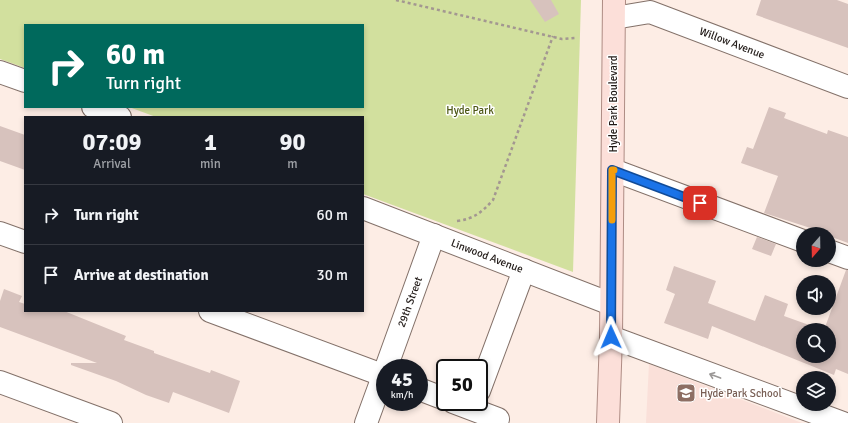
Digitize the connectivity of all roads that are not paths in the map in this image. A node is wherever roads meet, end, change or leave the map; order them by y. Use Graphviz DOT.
graph roads {
  1 [pos="614,9"];
  2 [pos="0,72"];
  3 [pos="24,81"];
  4 [pos="848,87"];
  5 [pos="96,108"];
  6 [pos="117,116"];
  7 [pos="612,170"];
  8 [pos="364,208"];
  9 [pos="0,233"];
  10 [pos="434,235"];
  11 [pos="796,238"];
  12 [pos="24,242"];
  13 [pos="836,254"];
  14 [pos="848,258"];
  15 [pos="524,270"];
  16 [pos="611,304"];
  17 [pos="213,312"];
  18 [pos="611,337"];
  19 [pos="390,359"];
  20 [pos="487,359"];
  21 [pos="376,370"];
  22 [pos="0,382"];
  23 [pos="376,397"];
  24 [pos="486,411"];
  25 [pos="809,417"];
  26 [pos="111,423"];
  27 [pos="366,423"];
  28 [pos="496,423"];
  29 [pos="608,423"];
  30 [pos="843,423"];
  1 -- 4 [label="street, Willow Avenue"];
  1 -- 7 [label="main road, Hyde Park Boulevard"];
  2 -- 3 [label="street"];
  5 -- 6 [label="street"];
  7 -- 11 [label="street"];
  7 -- 16 [label="main road, Hyde Park Boulevard"];
  8 -- 10 [label="street, Linwood Avenue"];
  9 -- 12 [label="street"];
  10 -- 15 [label="street, Linwood Avenue"];
  10 -- 19 [label="street, 29th Street"];
  13 -- 14 [label="street"];
  15 -- 16 [label="street, Linwood Avenue"];
  15 -- 20 [label="street"];
  16 -- 18 [label="main road, Hyde Park Boulevard"];
  17 -- 21 [label="street"];
  25 -- 18 [label="street, one-way"];
  18 -- 29 [label="main road, Hyde Park Boulevard"];
  22 -- 26 [label="street"];
  23 -- 27 [label="street, 29th Street"];
  24 -- 28 [label="street"];
  25 -- 30 [label="street"];
}
